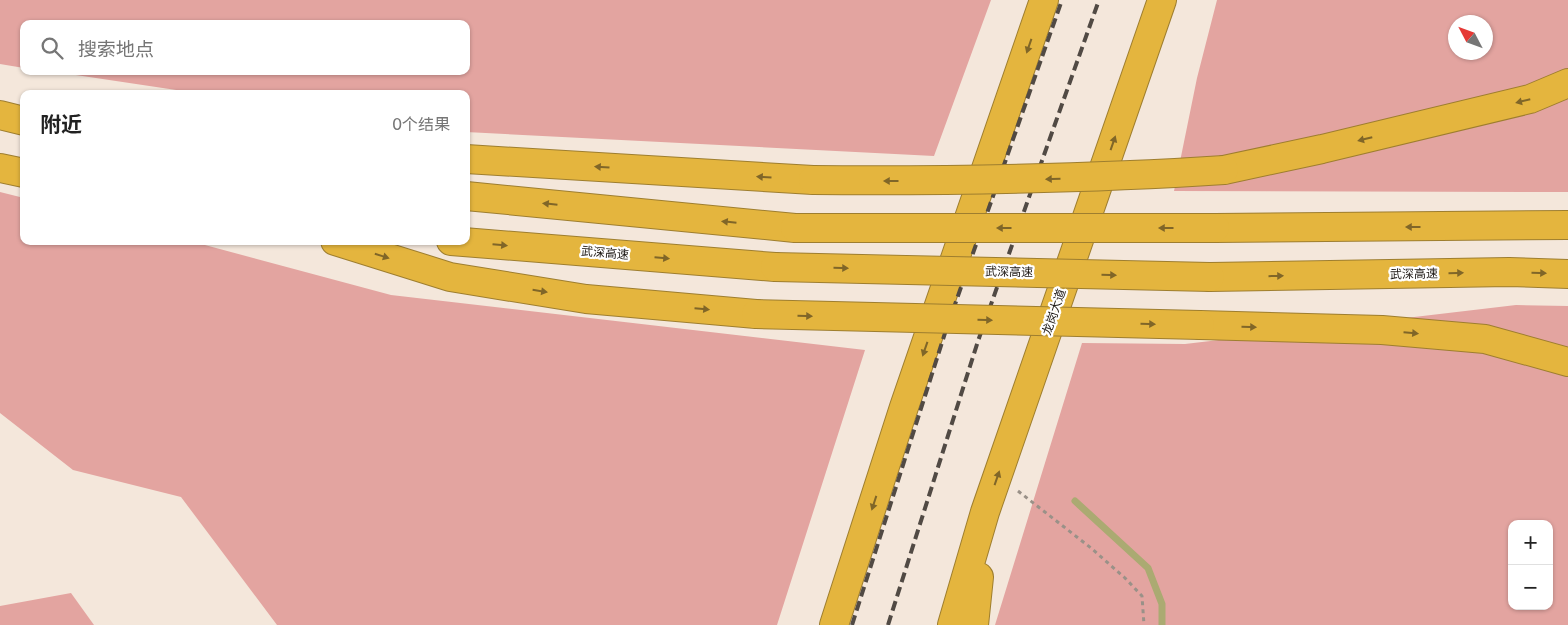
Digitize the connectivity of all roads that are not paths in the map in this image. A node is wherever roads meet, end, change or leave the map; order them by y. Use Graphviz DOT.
graph roads {
  1 [pos="1044,0"];
  2 [pos="1162,0"];
  3 [pos="1568,83"];
  4 [pos="0,115"];
  5 [pos="20,120"];
  6 [pos="470,159"];
  7 [pos="0,168"];
  8 [pos="20,172"];
  9 [pos="470,196"];
  10 [pos="1568,226"];
  11 [pos="470,243"];
  12 [pos="349,245"];
  13 [pos="1568,274"];
  14 [pos="1568,362"];
  15 [pos="985,512"];
  16 [pos="834,625"];
  17 [pos="952,625"];
  18 [pos="974,625"];
  1 -- 16 [label="highway, one-way"];
  15 -- 2 [label="highway, 龙岗大道, one-way"];
  3 -- 6 [label="highway, one-way, bridge"];
  4 -- 5 [label="highway"];
  7 -- 8 [label="highway"];
  10 -- 9 [label="highway, one-way, bridge"];
  11 -- 13 [label="highway, 武深高速, one-way, bridge"];
  12 -- 14 [label="highway, one-way, bridge"];
  15 -- 17 [label="highway, 龙岗大道"];
  15 -- 18 [label="highway"];
}
